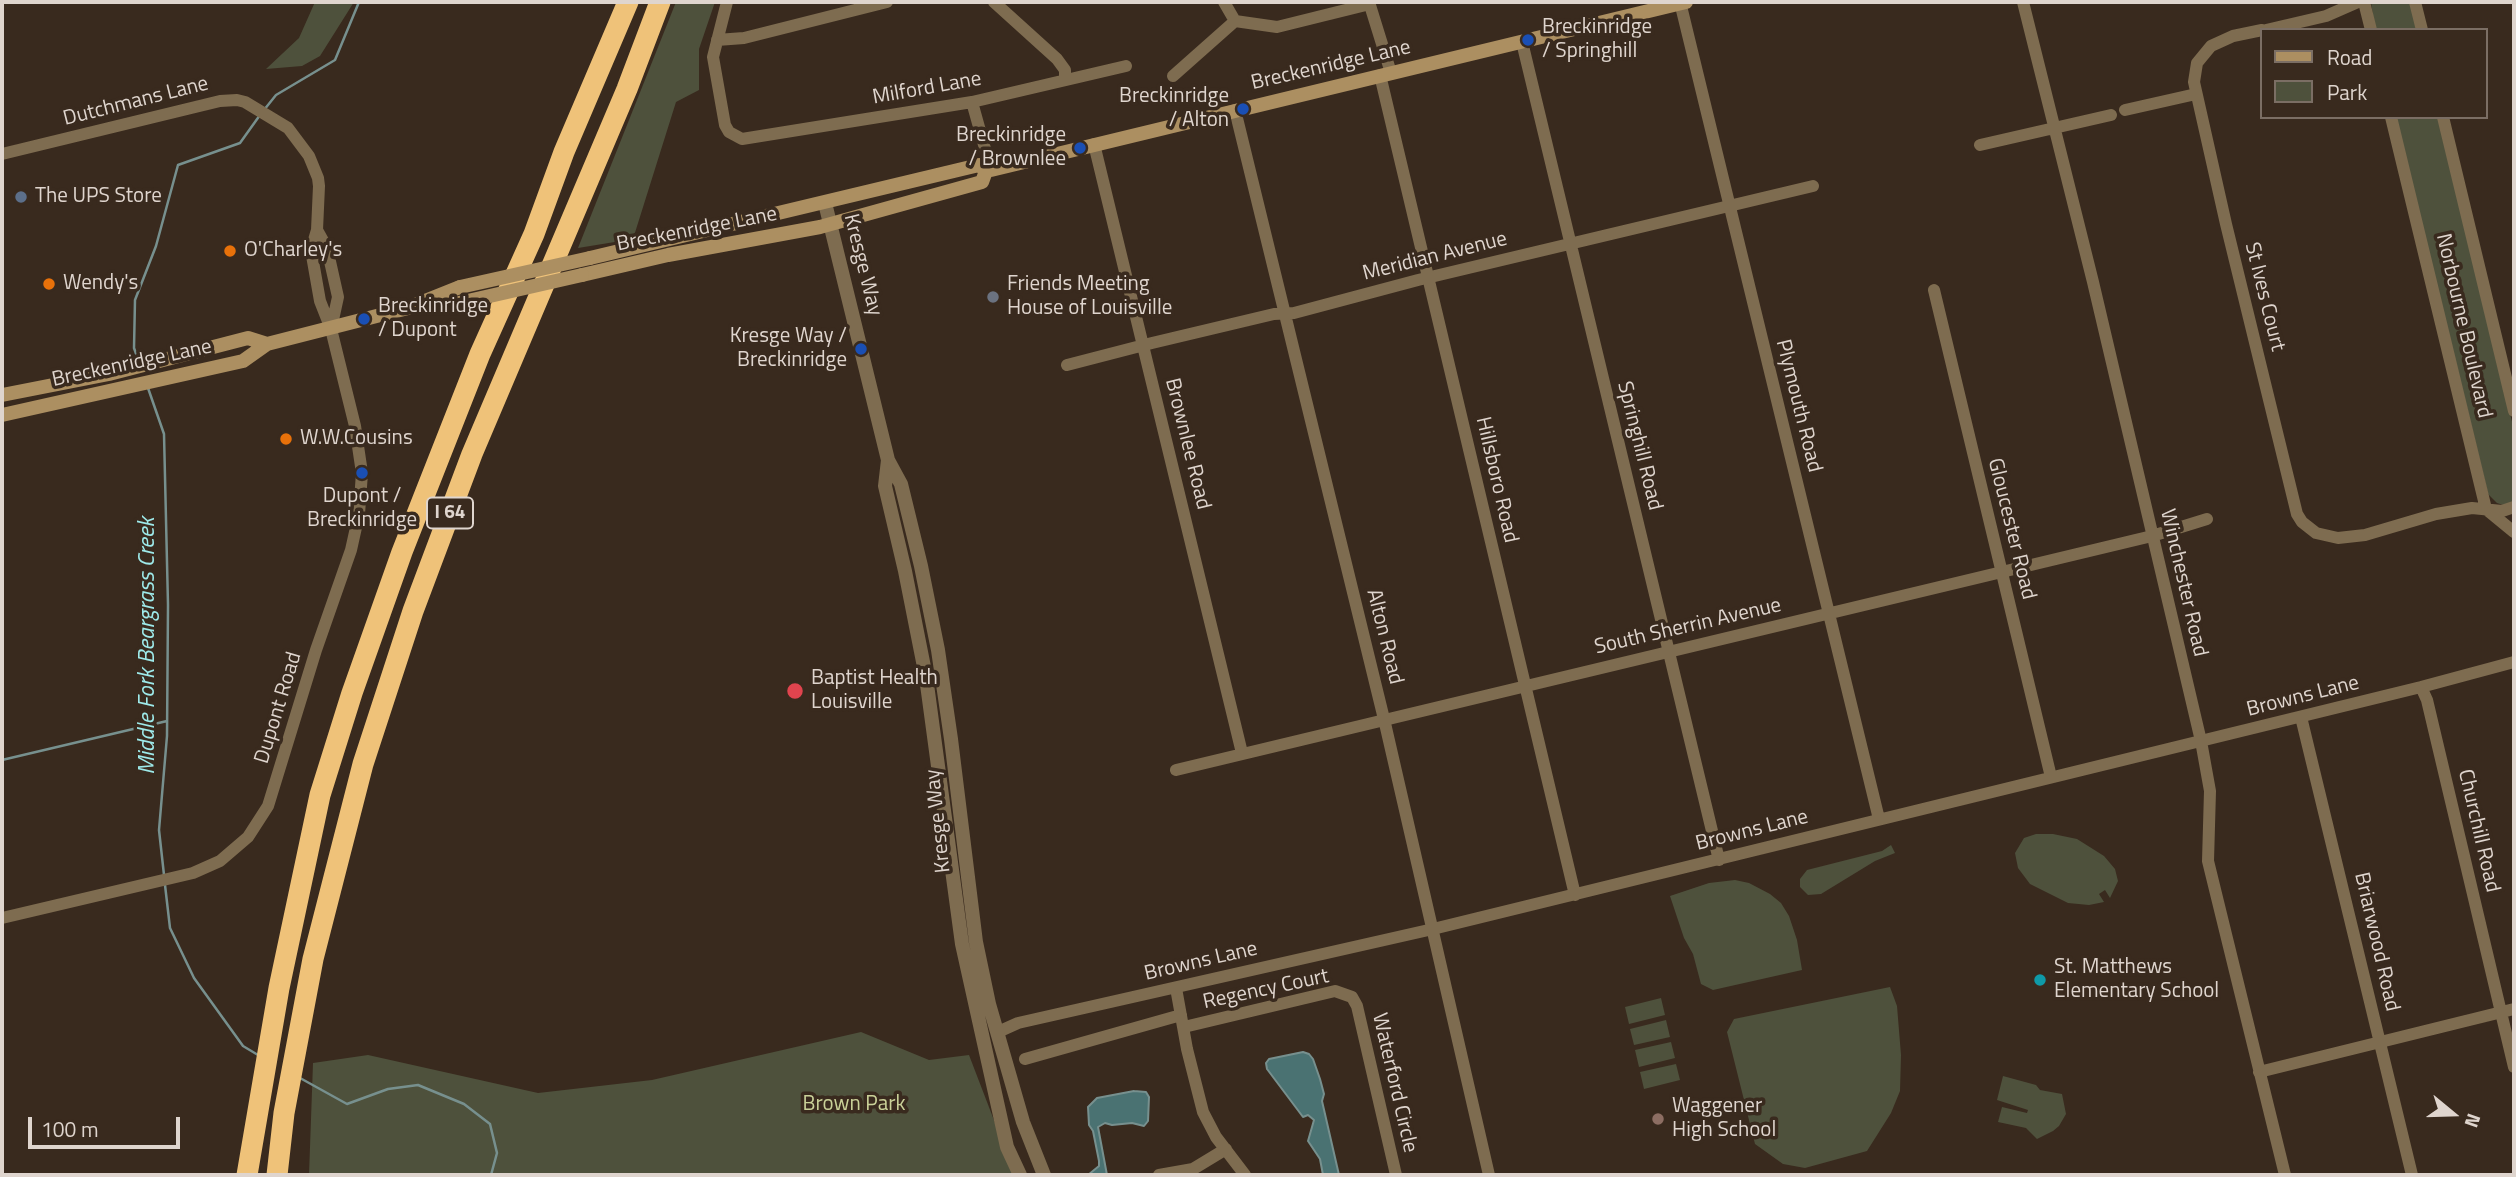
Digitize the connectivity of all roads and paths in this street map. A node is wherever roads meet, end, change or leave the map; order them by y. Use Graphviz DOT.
graph roads {
  1 [pos="628,2"];
  2 [pos="660,2"];
  3 [pos="727,2"];
  4 [pos="887,2"];
  5 [pos="994,2"];
  6 [pos="1224,2"];
  7 [pos="1682,2"];
  8 [pos="2023,2"];
  9 [pos="2358,2"];
  10 [pos="2364,2"];
  11 [pos="2415,2"];
  12 [pos="1369,3"];
  13 [pos="1236,21"];
  14 [pos="2273,28"];
  15 [pos="2370,28"];
  16 [pos="2422,28"];
  17 [pos="2260,31"];
  18 [pos="717,40"];
  19 [pos="1522,42"];
  20 [pos="1126,66"];
  21 [pos="1385,74"];
  22 [pos="1173,76"];
  23 [pos="1065,80"];
  24 [pos="2196,94"];
  25 [pos="972,102"];
  26 [pos="1235,110"];
  27 [pos="2125,110"];
  28 [pos="2111,115"];
  29 [pos="2391,119"];
  30 [pos="2443,119"];
  31 [pos="2054,129"];
  32 [pos="1094,144"];
  33 [pos="1980,145"];
  34 [pos="2,154"];
  35 [pos="989,171"];
  36 [pos="1813,186"];
  37 [pos="825,203"];
  38 [pos="1729,206"];
  39 [pos="831,224"];
  40 [pos="1571,244"];
  41 [pos="1427,279"];
  42 [pos="1934,290"];
  43 [pos="408,309"];
  44 [pos="1286,313"];
  45 [pos="331,329"];
  46 [pos="267,344"];
  47 [pos="1143,345"];
  48 [pos="1067,365"];
  49 [pos="2,395"];
  50 [pos="2514,411"];
  51 [pos="2,415"];
  52 [pos="888,460"];
  53 [pos="2514,507"];
  54 [pos="2486,509"];
  55 [pos="2207,519"];
  56 [pos="2514,532"];
  57 [pos="2152,536"];
  58 [pos="2001,572"];
  59 [pos="1827,613"];
  60 [pos="1669,652"];
  61 [pos="2514,662"];
  62 [pos="1526,686"];
  63 [pos="2421,687"];
  64 [pos="2301,717"];
  65 [pos="1384,719"];
  66 [pos="2202,741"];
  67 [pos="1242,753"];
  68 [pos="1176,770"];
  69 [pos="2051,777"];
  70 [pos="1879,819"];
  71 [pos="1719,860"];
  72 [pos="1575,895"];
  73 [pos="2,918"];
  74 [pos="1433,929"];
  75 [pos="1176,988"];
  76 [pos="1353,1000"];
  77 [pos="2508,1010"];
  78 [pos="1183,1021"];
  79 [pos="998,1032"];
  80 [pos="2379,1040"];
  81 [pos="1025,1059"];
  82 [pos="2514,1067"];
  83 [pos="2259,1072"];
  84 [pos="1226,1149"];
  85 [pos="247,1175"];
  86 [pos="277,1175"];
  87 [pos="1020,1175"];
  88 [pos="1044,1175"];
  89 [pos="1159,1175"];
  90 [pos="1245,1175"];
  91 [pos="1396,1175"];
  92 [pos="1489,1175"];
  93 [pos="2285,1175"];
  94 [pos="2412,1175"];
  1 -- 85 [label="highway, I 64"];
  2 -- 86 [label="highway, I 64"];
  3 -- 18 [label="street"];
  4 -- 18 [label="street"];
  5 -- 23 [label="street"];
  6 -- 13 [label="street"];
  7 -- 19 [label="main road, Breckenridge Lane"];
  7 -- 38 [label="street, Plymouth Road"];
  8 -- 31 [label="street, Winchester Road"];
  9 -- 14 [label="street"];
  10 -- 15 [label="street"];
  11 -- 16 [label="street"];
  12 -- 13 [label="street"];
  12 -- 21 [label="street, Hillsboro Road"];
  13 -- 22 [label="street"];
  17 -- 24 [label="street, St Ives Court"];
  18 -- 25 [label="street, Milford Lane"];
  19 -- 21 [label="main road, Breckenridge Lane"];
  19 -- 40 [label="street, Springhill Road"];
  20 -- 23 [label="street, Milford Lane"];
  21 -- 26 [label="main road, Breckenridge Lane"];
  21 -- 41 [label="street, Hillsboro Road"];
  23 -- 25 [label="street, Milford Lane"];
  24 -- 27 [label="street"];
  24 -- 54 [label="street, St Ives Court"];
  25 -- 35 [label="street"];
  26 -- 32 [label="main road, Breckenridge Lane"];
  26 -- 44 [label="street, Alton Road"];
  28 -- 31 [label="street"];
  29 -- 54 [label="street, Norbourne Boulevard"];
  30 -- 50 [label="street, Norbourne Boulevard"];
  31 -- 33 [label="street"];
  31 -- 57 [label="street, Winchester Road"];
  32 -- 35 [label="main road, Breckenridge Lane"];
  32 -- 47 [label="street, Brownlee Road"];
  34 -- 45 [label="street, Dutchmans Lane"];
  35 -- 37 [label="main road, Breckenridge Lane"];
  35 -- 39 [label="main road, Breckenridge Lane"];
  36 -- 38 [label="street, Meridian Avenue"];
  37 -- 39 [label="street, Kresge Way"];
  37 -- 43 [label="main road, Breckenridge Lane, bridge"];
  38 -- 40 [label="street, Meridian Avenue"];
  38 -- 59 [label="street, Plymouth Road"];
  39 -- 43 [label="main road, Breckenridge Lane, bridge"];
  39 -- 52 [label="street, Kresge Way"];
  40 -- 41 [label="street, Meridian Avenue"];
  40 -- 60 [label="street, Springhill Road"];
  41 -- 44 [label="street, Meridian Avenue"];
  41 -- 62 [label="street, Hillsboro Road"];
  42 -- 58 [label="street, Gloucester Road"];
  43 -- 45 [label="main road, Breckenridge Lane"];
  44 -- 47 [label="street, Meridian Avenue"];
  44 -- 65 [label="street, Alton Road"];
  45 -- 46 [label="main road, Breckenridge Lane"];
  45 -- 73 [label="street, Dupont Road"];
  46 -- 49 [label="main road, Breckenridge Lane"];
  46 -- 51 [label="main road, Breckenridge Lane"];
  47 -- 48 [label="street, Meridian Avenue"];
  47 -- 67 [label="street, Brownlee Road"];
  52 -- 79 [label="street, Kresge Way"];
  52 -- 87 [label="street, Kresge Way"];
  53 -- 54 [label="street"];
  54 -- 56 [label="street"];
  55 -- 57 [label="street, South Sherrin Avenue"];
  57 -- 58 [label="street, South Sherrin Avenue"];
  57 -- 66 [label="street, Winchester Road"];
  58 -- 59 [label="street, South Sherrin Avenue"];
  58 -- 69 [label="street, Gloucester Road"];
  59 -- 60 [label="street, South Sherrin Avenue"];
  59 -- 70 [label="street, Plymouth Road"];
  60 -- 62 [label="street, South Sherrin Avenue"];
  60 -- 71 [label="street, Springhill Road"];
  61 -- 63 [label="street, Browns Lane"];
  62 -- 65 [label="street, South Sherrin Avenue"];
  62 -- 72 [label="street, Hillsboro Road"];
  63 -- 64 [label="street, Browns Lane"];
  63 -- 77 [label="street, Churchill Road"];
  64 -- 66 [label="street, Browns Lane"];
  64 -- 80 [label="street, Briarwood Road"];
  65 -- 67 [label="street, South Sherrin Avenue"];
  65 -- 74 [label="street, Alton Road"];
  66 -- 69 [label="street, Browns Lane"];
  66 -- 83 [label="street, Winchester Road"];
  67 -- 68 [label="street, South Sherrin Avenue"];
  69 -- 70 [label="street, Browns Lane"];
  70 -- 71 [label="street, Browns Lane"];
  71 -- 72 [label="street, Browns Lane"];
  72 -- 74 [label="street, Browns Lane"];
  74 -- 75 [label="street, Browns Lane"];
  74 -- 92 [label="street, Alton Road"];
  75 -- 78 [label="street"];
  75 -- 79 [label="street, Browns Lane"];
  76 -- 78 [label="street, Regency Court"];
  76 -- 91 [label="street, Waterford Circle"];
  77 -- 80 [label="street"];
  77 -- 82 [label="street, Churchill Road"];
  78 -- 81 [label="street, Regency Court"];
  78 -- 84 [label="street"];
  79 -- 88 [label="street, Kresge Way"];
  80 -- 83 [label="street"];
  80 -- 94 [label="street, Briarwood Road"];
  83 -- 93 [label="street, Winchester Road"];
  84 -- 89 [label="street"];
  84 -- 90 [label="street"];
}
